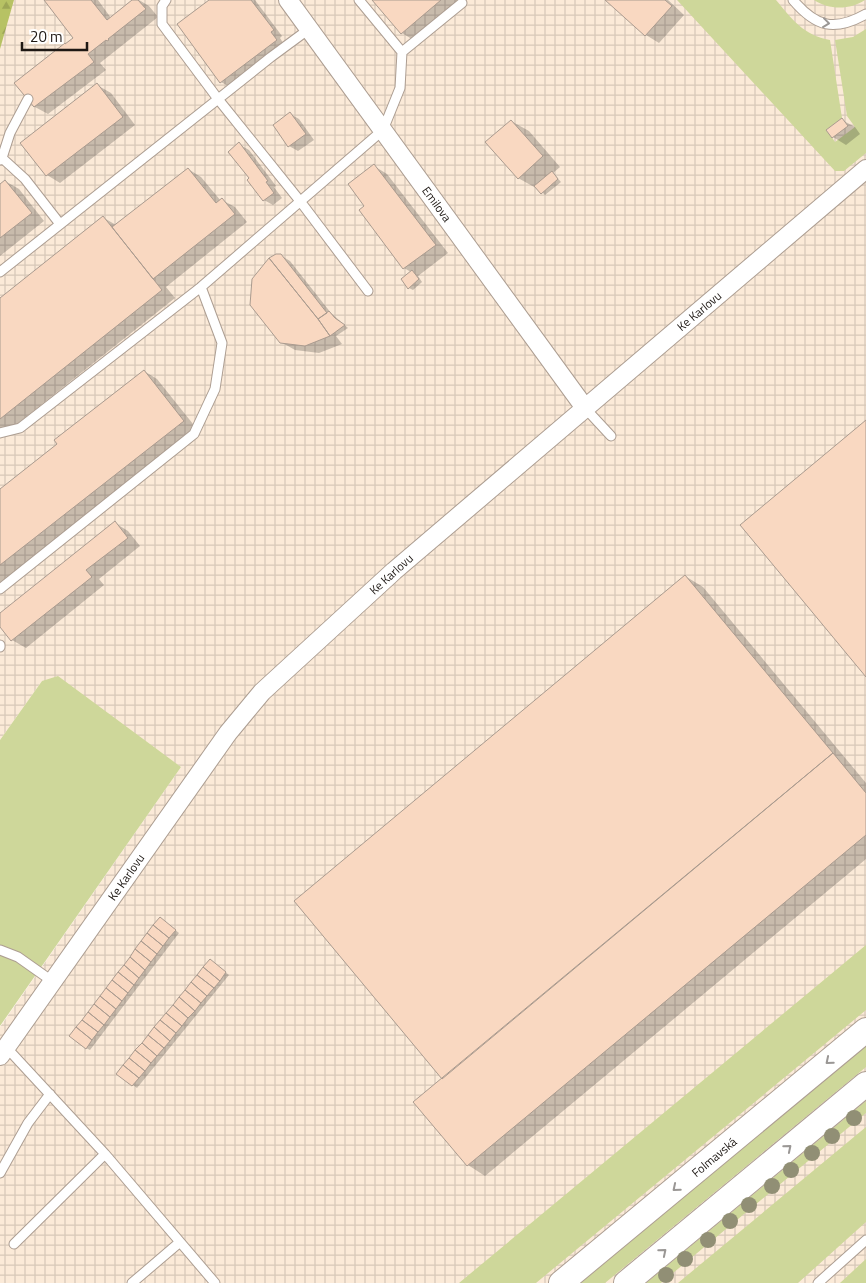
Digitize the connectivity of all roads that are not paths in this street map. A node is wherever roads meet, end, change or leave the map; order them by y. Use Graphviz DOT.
graph roads {
  1 [pos="166,0"];
  2 [pos="288,0"];
  3 [pos="359,0"];
  4 [pos="793,0"];
  5 [pos="462,3"];
  6 [pos="866,14"];
  7 [pos="309,29"];
  8 [pos="402,52"];
  9 [pos="28,99"];
  10 [pos="218,99"];
  11 [pos="383,130"];
  12 [pos="1,159"];
  13 [pos="866,170"];
  14 [pos="300,201"];
  15 [pos="60,224"];
  16 [pos="0,272"];
  17 [pos="201,287"];
  18 [pos="368,291"];
  19 [pos="586,408"];
  20 [pos="0,433"];
  21 [pos="612,436"];
  22 [pos="0,589"];
  23 [pos="0,950"];
  24 [pos="52,981"];
  25 [pos="866,1030"];
  26 [pos="3,1051"];
  27 [pos="866,1084"];
  28 [pos="50,1094"];
  29 [pos="105,1154"];
  30 [pos="0,1173"];
  31 [pos="866,1240"];
  32 [pos="180,1242"];
  33 [pos="14,1244"];
  34 [pos="132,1283"];
  35 [pos="215,1283"];
  36 [pos="561,1283"];
  37 [pos="626,1283"];
  38 [pos="818,1283"];
  1 -- 10 [label="lane"];
  2 -- 7 [label="street, Emilova"];
  3 -- 8 [label="lane"];
  4 -- 6 [label="lane, one-way"];
  5 -- 8 [label="lane"];
  7 -- 10 [label="lane"];
  7 -- 11 [label="street, Emilova"];
  8 -- 11 [label="lane"];
  9 -- 12 [label="lane"];
  10 -- 14 [label="lane"];
  10 -- 15 [label="lane"];
  11 -- 14 [label="lane"];
  11 -- 19 [label="street, Emilova"];
  12 -- 15 [label="lane"];
  13 -- 19 [label="street, Ke Karlovu"];
  14 -- 17 [label="lane"];
  14 -- 18 [label="lane"];
  15 -- 16 [label="lane"];
  17 -- 20 [label="lane"];
  17 -- 22 [label="lane"];
  19 -- 21 [label="lane"];
  19 -- 24 [label="street, Ke Karlovu"];
  23 -- 24 [label="lane"];
  24 -- 26 [label="street, Ke Karlovu"];
  25 -- 36 [label="main road, Folmavská, one-way"];
  26 -- 28 [label="lane"];
  37 -- 27 [label="main road, one-way"];
  28 -- 29 [label="lane"];
  28 -- 30 [label="lane"];
  29 -- 32 [label="lane"];
  29 -- 33 [label="lane"];
  31 -- 38 [label="lane"];
  32 -- 34 [label="lane"];
  32 -- 35 [label="lane"];
}
